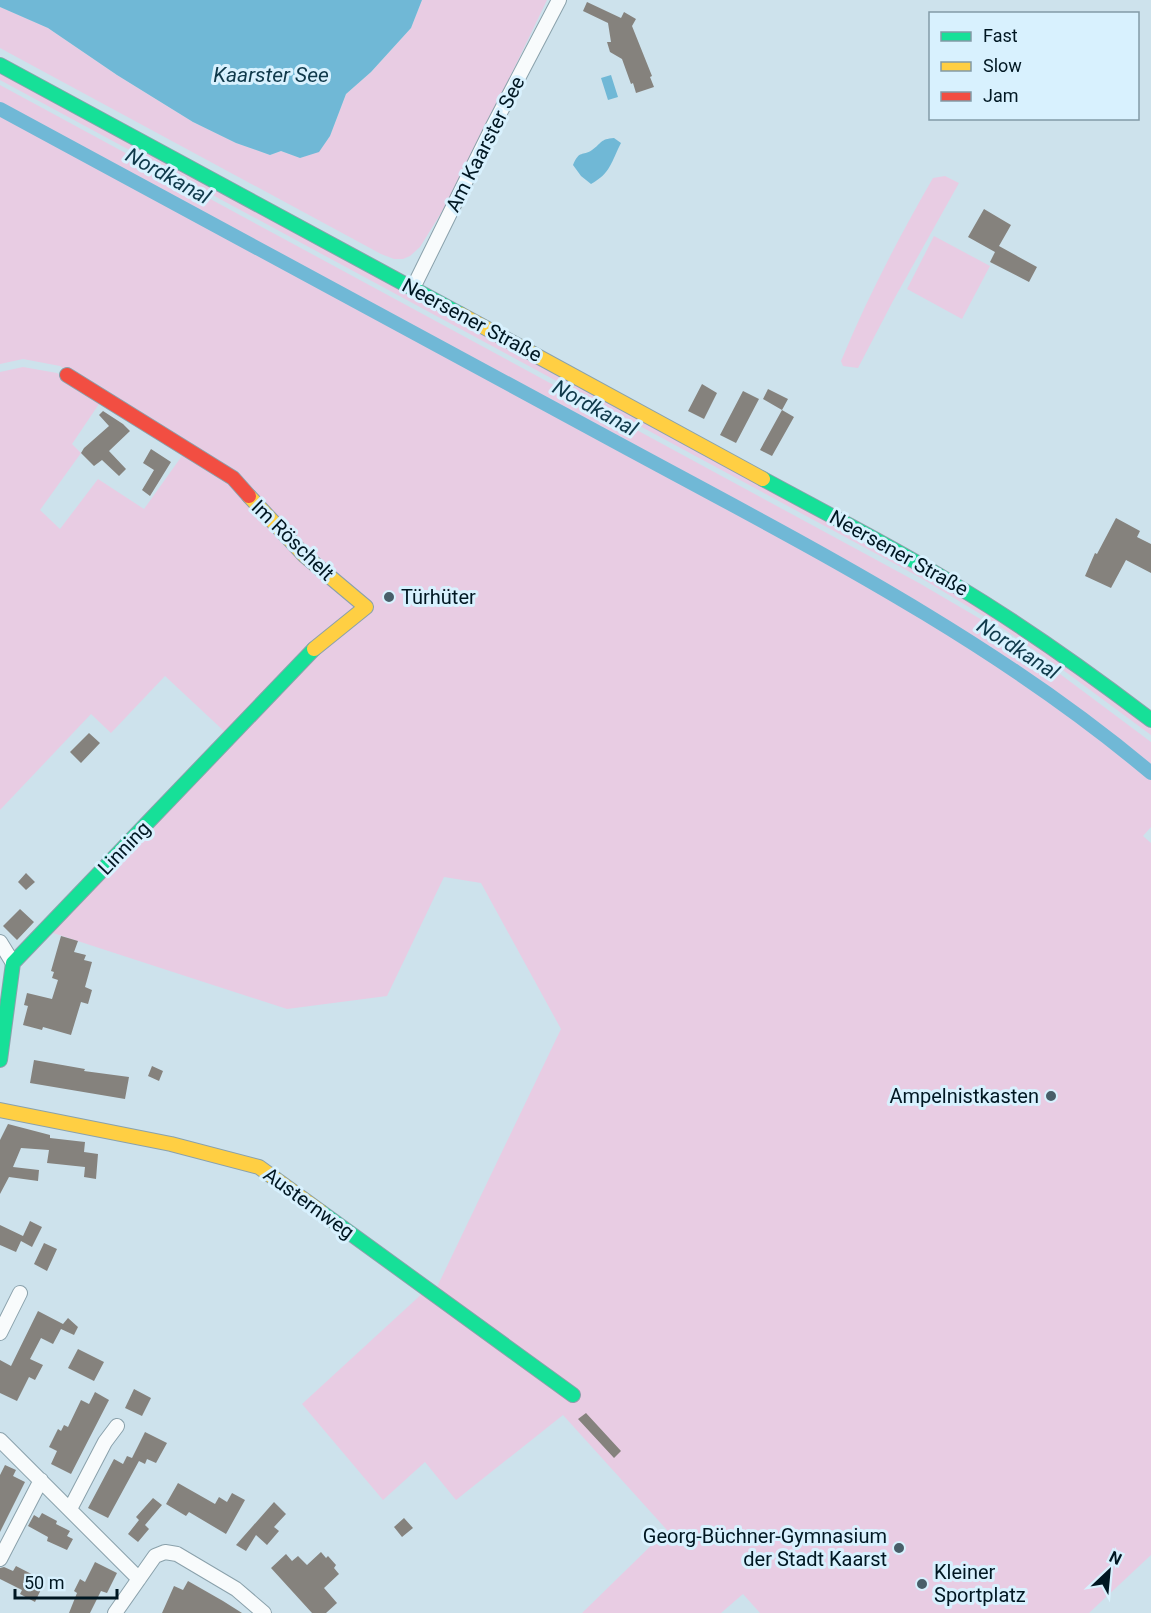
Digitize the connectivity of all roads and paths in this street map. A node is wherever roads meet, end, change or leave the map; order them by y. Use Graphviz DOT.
graph roads {
  1 [pos="559,0"];
  2 [pos="0,65"];
  3 [pos="413,288"];
  4 [pos="67,375"];
  5 [pos="1151,720"];
  6 [pos="235,733"];
  7 [pos="0,942"];
  8 [pos="13,963"];
  9 [pos="0,1059"];
  10 [pos="0,1110"];
  11 [pos="20,1293"];
  12 [pos="0,1333"];
  13 [pos="573,1395"];
  14 [pos="117,1426"];
  15 [pos="0,1440"];
  16 [pos="40,1480"];
  17 [pos="70,1509"];
  18 [pos="0,1559"];
  19 [pos="139,1579"];
  20 [pos="115,1613"];
  21 [pos="264,1613"];
  1 -- 3 [label="street, Am Kaarster See"];
  2 -- 3 [label="street, Neersener Straße"];
  3 -- 5 [label="street, Neersener Straße"];
  4 -- 6 [label="street, Im Röschelt"];
  6 -- 8 [label="street, Linning"];
  7 -- 8 [label="street"];
  8 -- 9 [label="street"];
  10 -- 13 [label="street, Austernweg"];
  11 -- 12 [label="street"];
  14 -- 17 [label="street"];
  15 -- 16 [label="street"];
  16 -- 17 [label="street"];
  16 -- 18 [label="street"];
  17 -- 19 [label="street"];
  19 -- 20 [label="street"];
  19 -- 21 [label="street"];
}
